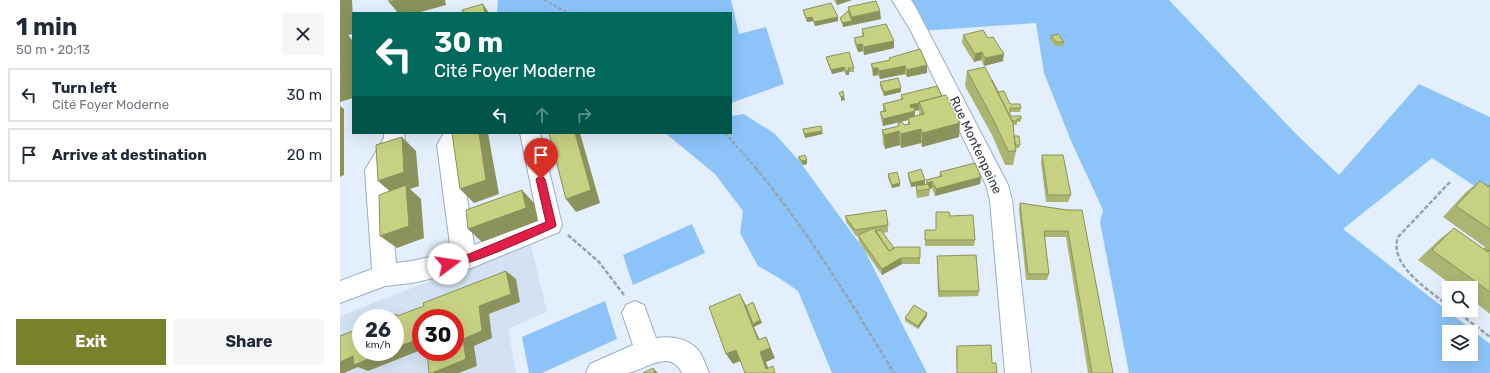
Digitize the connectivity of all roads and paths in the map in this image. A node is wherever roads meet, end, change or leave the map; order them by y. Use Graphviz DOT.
graph roads {
  1 [pos="544,0"];
  2 [pos="901,0"];
  3 [pos="566,12"];
  4 [pos="394,134"];
  5 [pos="454,134"];
  6 [pos="530,134"];
  7 [pos="726,134"];
  8 [pos="1450,182"];
  9 [pos="551,225"];
  10 [pos="464,260"];
  11 [pos="385,275"];
  12 [pos="340,292"];
  13 [pos="1442,300"];
  14 [pos="635,313"];
  15 [pos="1464,317"];
  16 [pos="1490,337"];
  17 [pos="648,351"];
  18 [pos="599,373"];
  19 [pos="696,373"];
  20 [pos="894,373"];
  21 [pos="1018,373"];
  1 -- 3 [label="path"];
  2 -- 21 [label="street, Rue Montenpeine"];
  4 -- 11 [label="street"];
  5 -- 10 [label="street"];
  6 -- 9 [label="street"];
  7 -- 20 [label="path"];
  8 -- 13 [label="path"];
  9 -- 10 [label="street"];
  9 -- 14 [label="path"];
  10 -- 11 [label="street"];
  11 -- 12 [label="street"];
  14 -- 17 [label="street"];
  15 -- 16 [label="path"];
  17 -- 18 [label="street"];
  17 -- 19 [label="street"];
}
